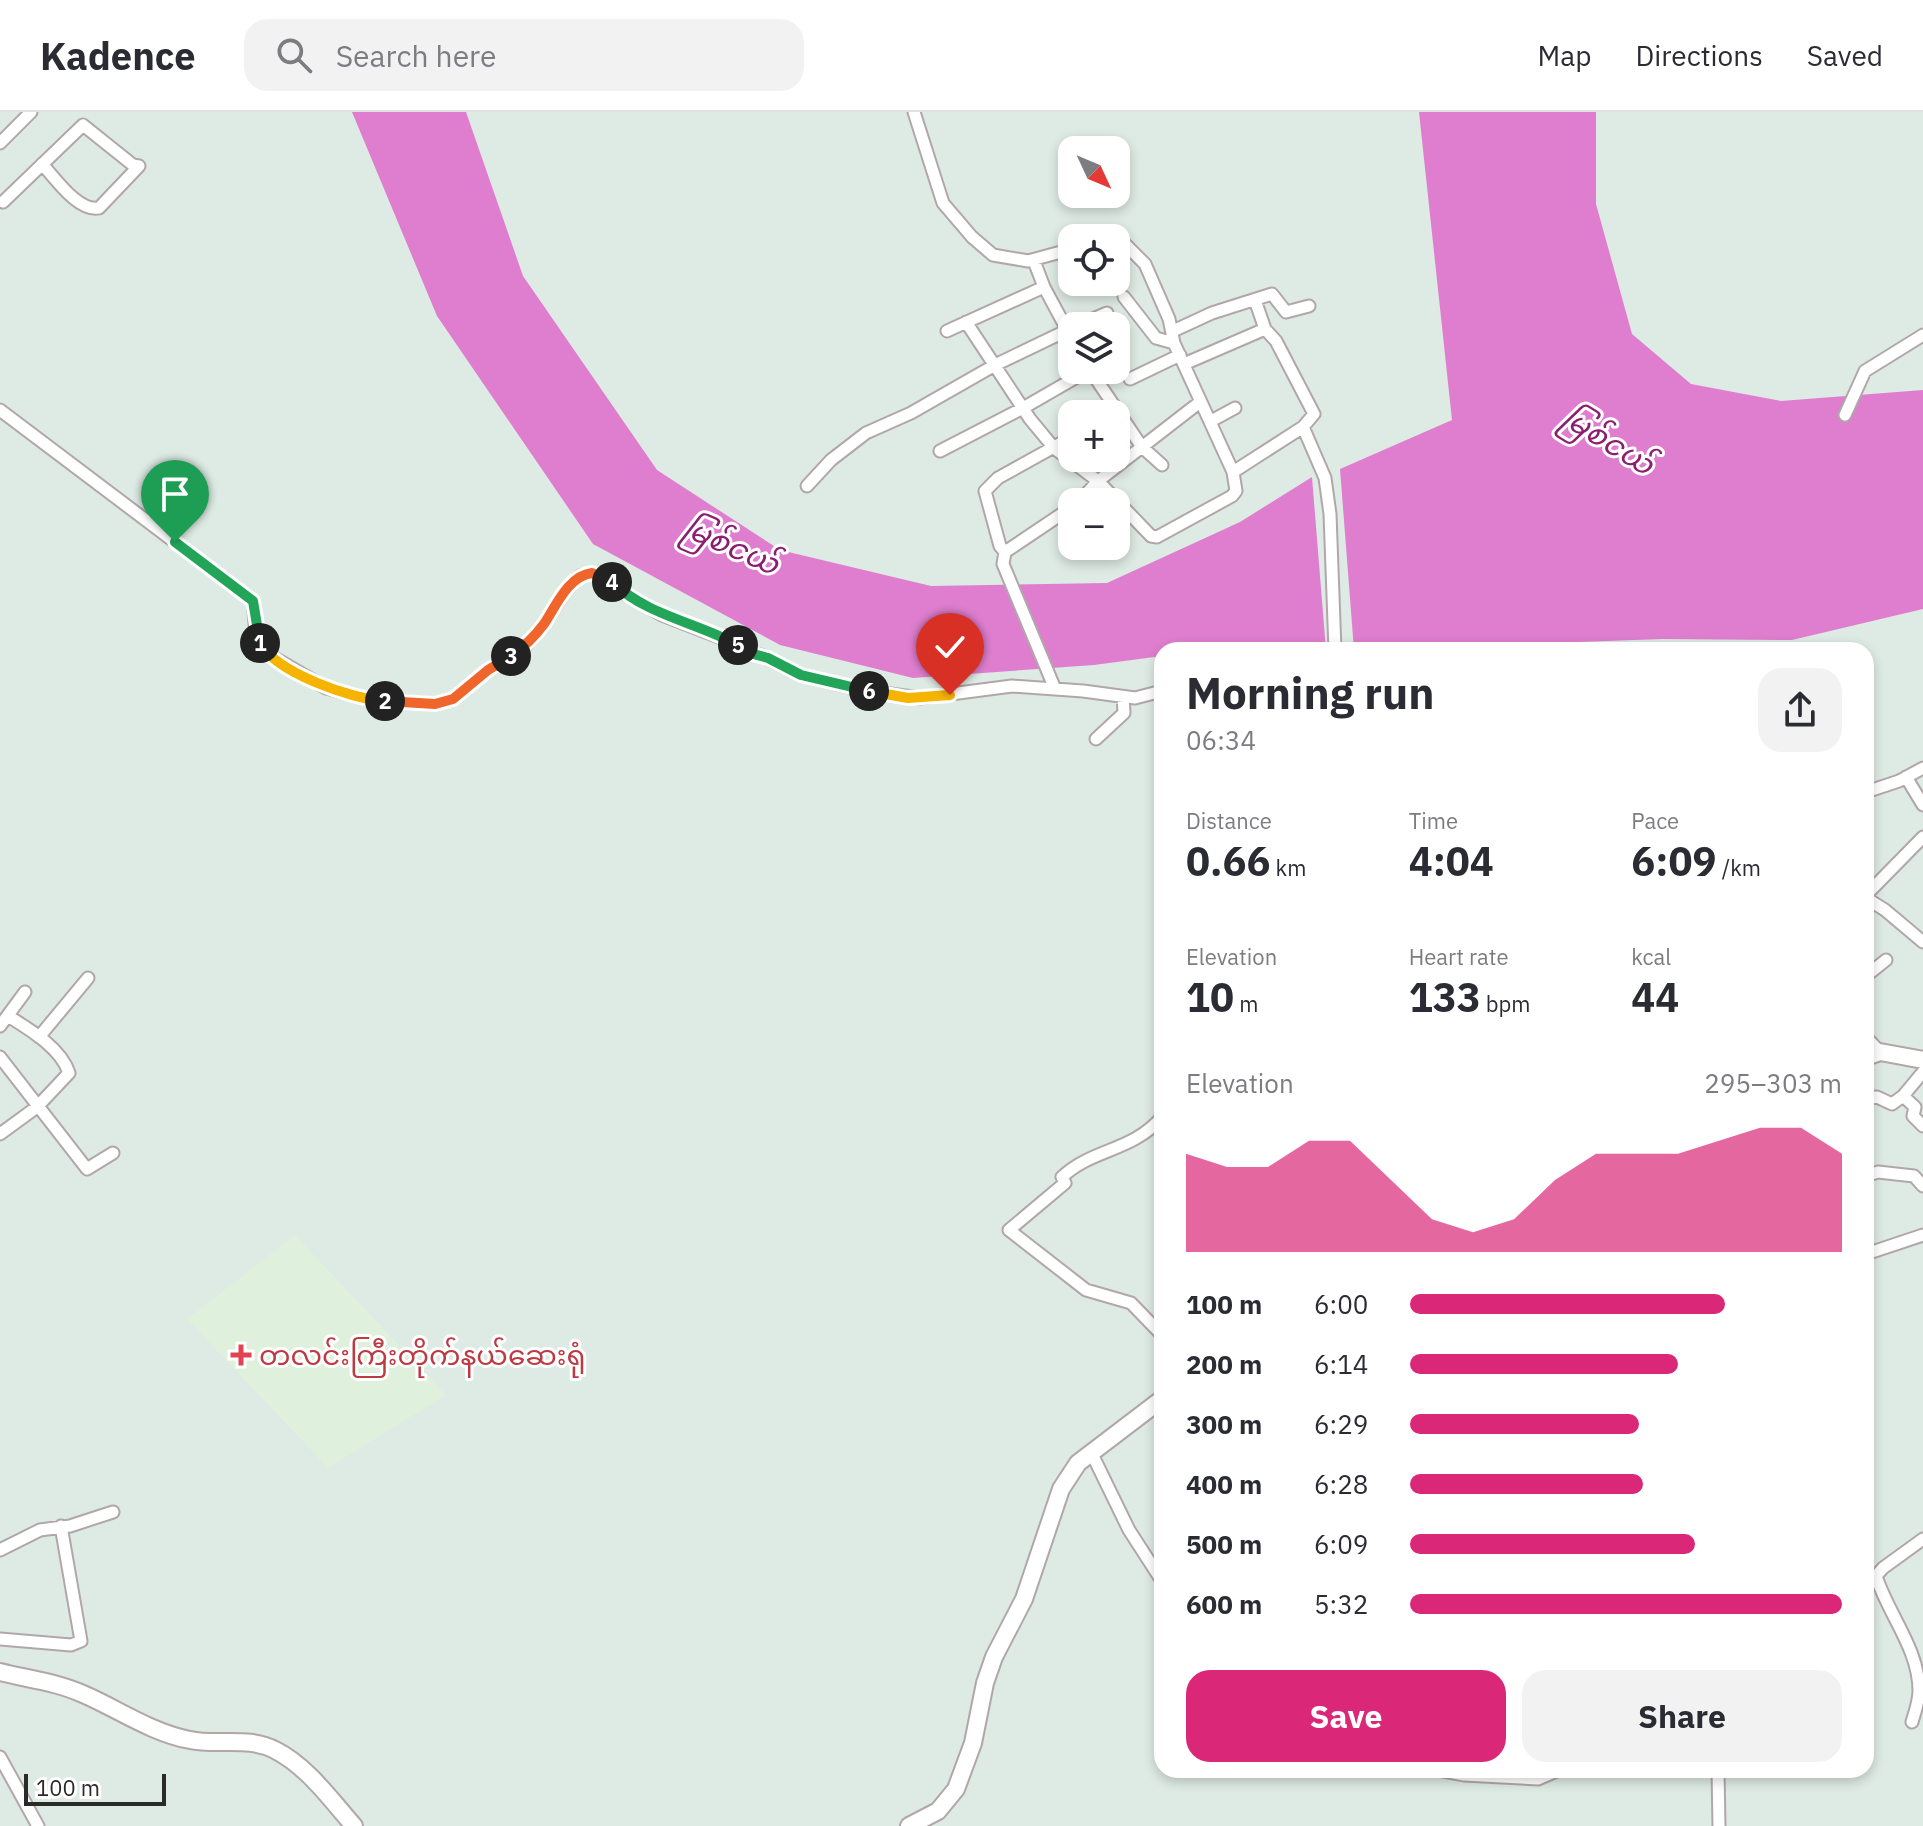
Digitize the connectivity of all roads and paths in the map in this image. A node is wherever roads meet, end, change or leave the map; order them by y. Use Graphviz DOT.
graph roads {
  1 [pos="31,112"];
  2 [pos="914,112"];
  3 [pos="0,143"];
  4 [pos="42,164"];
  5 [pos="1,203"];
  6 [pos="1130,249"];
  7 [pos="1058,253"];
  8 [pos="1034,261"];
  9 [pos="1044,287"];
  10 [pos="1124,297"];
  11 [pos="1255,300"];
  12 [pos="1309,306"];
  13 [pos="1060,312"];
  14 [pos="966,322"];
  15 [pos="1265,329"];
  16 [pos="947,331"];
  17 [pos="1923,335"];
  18 [pos="1058,337"];
  19 [pos="1174,337"];
  20 [pos="1182,360"];
  21 [pos="995,365"];
  22 [pos="1130,379"];
  23 [pos="1065,384"];
  24 [pos="1200,402"];
  25 [pos="1023,408"];
  26 [pos="1235,408"];
  27 [pos="2,415"];
  28 [pos="1845,415"];
  29 [pos="1211,421"];
  30 [pos="1303,427"];
  31 [pos="1130,433"];
  32 [pos="1058,446"];
  33 [pos="1142,447"];
  34 [pos="1054,448"];
  35 [pos="940,451"];
  36 [pos="1162,465"];
  37 [pos="1233,472"];
  38 [pos="1098,481"];
  39 [pos="807,486"];
  40 [pos="1092,488"];
  41 [pos="1058,518"];
  42 [pos="1004,558"];
  43 [pos="1335,642"];
  44 [pos="1055,689"];
  45 [pos="1154,693"];
  46 [pos="1123,697"];
  47 [pos="1096,739"];
  48 [pos="1923,768"];
  49 [pos="1906,777"];
  50 [pos="1874,789"];
  51 [pos="1923,805"];
  52 [pos="1923,837"];
  53 [pos="1874,895"];
  54 [pos="1874,906"];
  55 [pos="1923,942"];
  56 [pos="1886,960"];
  57 [pos="1874,970"];
  58 [pos="88,978"];
  59 [pos="25,992"];
  60 [pos="8,1016"];
  61 [pos="0,1026"];
  62 [pos="39,1037"];
  63 [pos="1874,1054"];
  64 [pos="0,1057"];
  65 [pos="1923,1060"];
  66 [pos="1923,1072"];
  67 [pos="1903,1096"];
  68 [pos="1874,1098"];
  69 [pos="37,1107"];
  70 [pos="1154,1126"];
  71 [pos="1923,1126"];
  72 [pos="0,1134"];
  73 [pos="113,1153"];
  74 [pos="1874,1173"];
  75 [pos="1923,1186"];
  76 [pos="1923,1235"];
  77 [pos="1874,1251"];
  78 [pos="1154,1327"];
  79 [pos="1154,1405"];
  80 [pos="1091,1452"];
  81 [pos="113,1512"];
  82 [pos="61,1526"];
  83 [pos="1923,1539"];
  84 [pos="0,1550"];
  85 [pos="1154,1569"];
  86 [pos="0,1639"];
  87 [pos="0,1672"];
  88 [pos="1920,1674"];
  89 [pos="1912,1722"];
  90 [pos="0,1757"];
  91 [pos="1520,1778"];
  92 [pos="1540,1778"];
  93 [pos="1718,1778"];
  94 [pos="36,1825"];
  95 [pos="354,1826"];
  96 [pos="909,1826"];
  97 [pos="1719,1826"];
  1 -- 3 [label="street"];
  2 -- 8 [label="street"];
  4 -- 4 [label="street"];
  4 -- 5 [label="street"];
  6 -- 19 [label="street"];
  7 -- 8 [label="street"];
  8 -- 9 [label="street"];
  9 -- 13 [label="street"];
  9 -- 14 [label="street"];
  10 -- 19 [label="street"];
  11 -- 12 [label="street"];
  11 -- 15 [label="street"];
  11 -- 19 [label="street"];
  14 -- 16 [label="street"];
  14 -- 21 [label="street"];
  15 -- 20 [label="street"];
  15 -- 30 [label="street"];
  17 -- 28 [label="street"];
  18 -- 21 [label="street"];
  19 -- 20 [label="street"];
  20 -- 22 [label="street"];
  20 -- 24 [label="street"];
  21 -- 25 [label="street"];
  21 -- 39 [label="street"];
  23 -- 25 [label="street"];
  24 -- 29 [label="street"];
  24 -- 33 [label="street"];
  25 -- 34 [label="street"];
  25 -- 35 [label="street"];
  26 -- 29 [label="street"];
  27 -- 44 [label="street"];
  29 -- 37 [label="street"];
  30 -- 37 [label="street"];
  30 -- 43 [label="street"];
  31 -- 33 [label="street"];
  32 -- 34 [label="street"];
  33 -- 36 [label="street"];
  33 -- 38 [label="street"];
  34 -- 38 [label="street"];
  34 -- 42 [label="street"];
  37 -- 38 [label="street"];
  38 -- 40 [label="street"];
  41 -- 42 [label="street"];
  42 -- 44 [label="street"];
  44 -- 46 [label="street"];
  45 -- 46 [label="street"];
  46 -- 47 [label="street"];
  48 -- 49 [label="street"];
  49 -- 50 [label="street"];
  49 -- 51 [label="street"];
  52 -- 53 [label="street"];
  54 -- 55 [label="street"];
  56 -- 57 [label="street"];
  58 -- 62 [label="street"];
  59 -- 60 [label="street"];
  60 -- 61 [label="street"];
  60 -- 62 [label="street"];
  62 -- 69 [label="street"];
  63 -- 65 [label="street"];
  64 -- 69 [label="street"];
  66 -- 67 [label="street"];
  67 -- 68 [label="street"];
  67 -- 71 [label="street"];
  69 -- 72 [label="street"];
  69 -- 73 [label="street"];
  70 -- 78 [label="street"];
  74 -- 75 [label="street"];
  76 -- 77 [label="street"];
  79 -- 80 [label="street"];
  80 -- 85 [label="street"];
  80 -- 96 [label="street"];
  81 -- 82 [label="street"];
  82 -- 84 [label="street"];
  82 -- 86 [label="street"];
  83 -- 88 [label="street"];
  87 -- 95 [label="street"];
  88 -- 89 [label="street"];
  90 -- 94 [label="street"];
  91 -- 92 [label="street"];
  93 -- 97 [label="street"];
}
